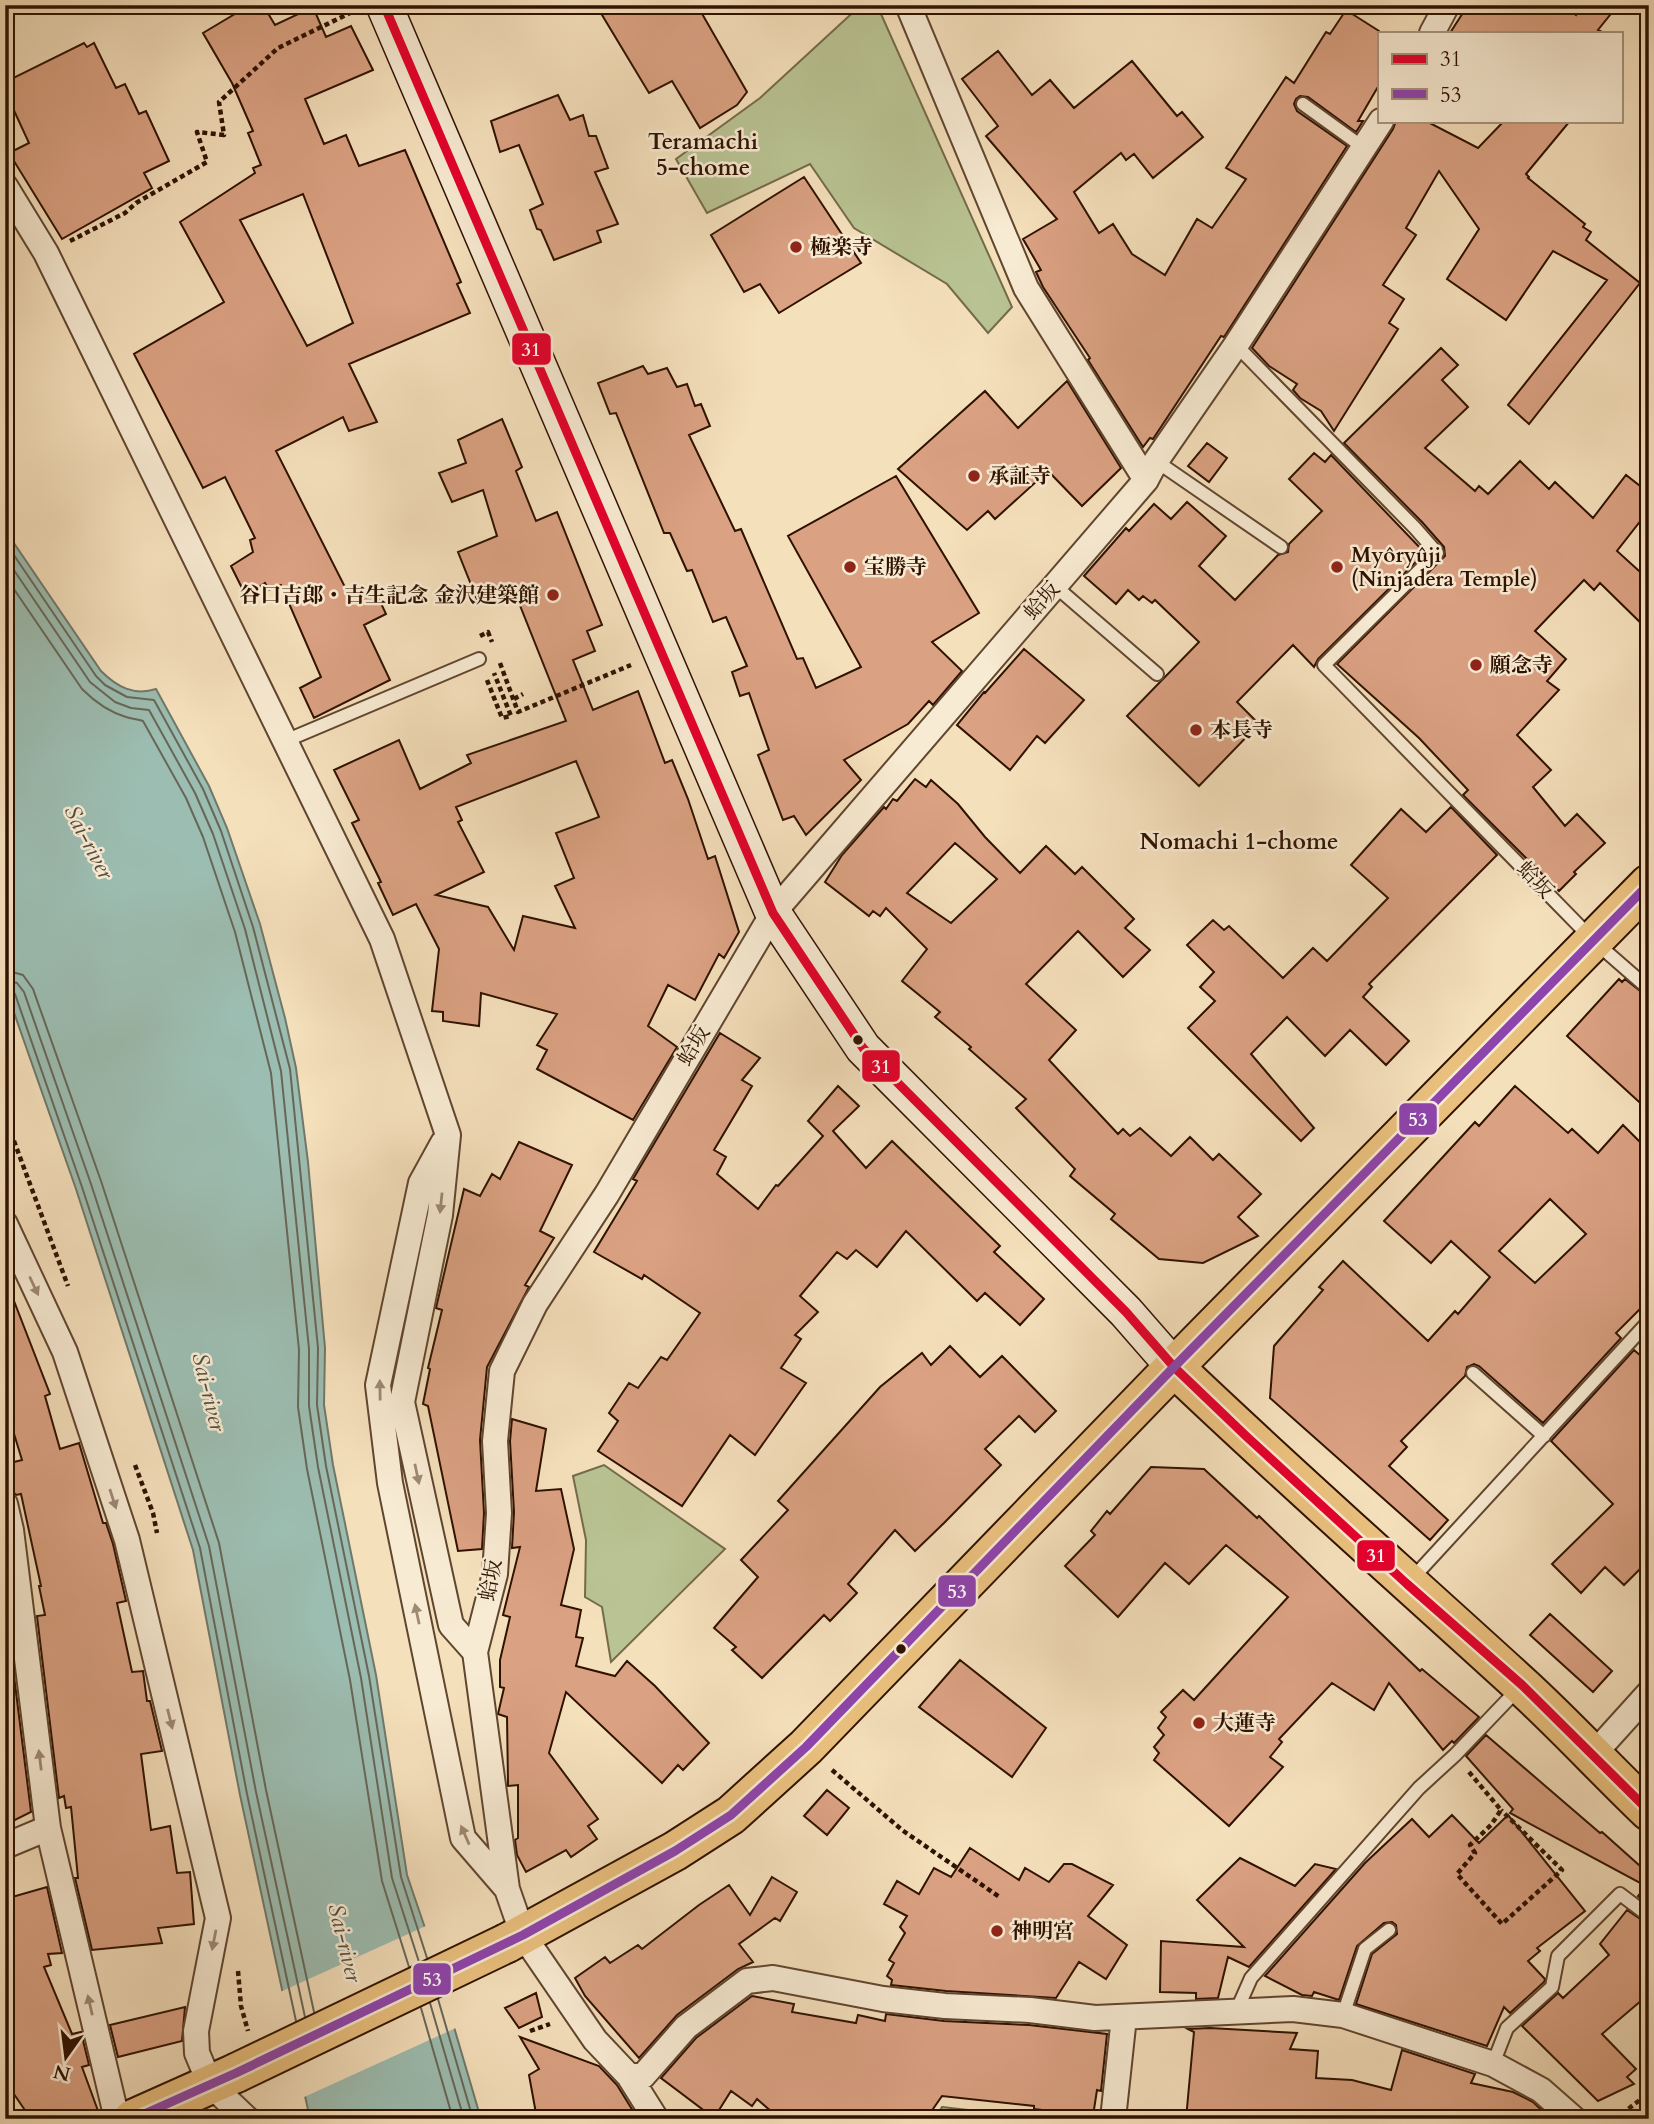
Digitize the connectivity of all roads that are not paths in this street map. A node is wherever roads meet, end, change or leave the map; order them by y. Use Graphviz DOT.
graph roads {
  1 [pos="384,5"];
  2 [pos="908,5"];
  3 [pos="1447,5"];
  4 [pos="1433,32"];
  5 [pos="1303,104"];
  6 [pos="1380,122"];
  7 [pos="1364,148"];
  8 [pos="5,186"];
  9 [pos="1236,345"];
  10 [pos="1151,470"];
  11 [pos="1281,547"];
  12 [pos="1055,586"];
  13 [pos="481,653"];
  14 [pos="1157,674"];
  15 [pos="285,741"];
  16 [pos="1649,884"];
  17 [pos="772,913"];
  18 [pos="1594,941"];
  19 [pos="1649,989"];
  20 [pos="448,1135"];
  21 [pos="5,1224"];
  22 [pos="1649,1321"];
  23 [pos="1174,1367"];
  24 [pos="1474,1373"];
  25 [pos="1544,1436"];
  26 [pos="5,1504"];
  27 [pos="8,1531"];
  28 [pos="1407,1584"];
  29 [pos="475,1652"];
  30 [pos="1522,1685"];
  31 [pos="1649,1693"];
  32 [pos="1592,1756"];
  33 [pos="1649,1811"];
  34 [pos="48,1828"];
  35 [pos="5,1846"];
  36 [pos="507,1889"];
  37 [pos="1649,1916"];
  38 [pos="1389,1930"];
  39 [pos="515,1939"];
  40 [pos="1236,2012"];
  41 [pos="1343,2015"];
  42 [pos="1124,2017"];
  43 [pos="1493,2064"];
  44 [pos="629,2076"];
  45 [pos="223,2079"];
  46 [pos="117,2119"];
  47 [pos="133,2119"];
  48 [pos="247,2119"];
  49 [pos="656,2119"];
  50 [pos="1113,2119"];
  51 [pos="1574,2119"];
  1 -- 17 [label="main road"];
  2 -- 10 [label="street"];
  3 -- 4 [label="street"];
  5 -- 7 [label="lane"];
  6 -- 7 [label="street"];
  7 -- 9 [label="street"];
  8 -- 15 [label="street"];
  9 -- 10 [label="street, 蛤坂"];
  9 -- 18 [label="lane, 蛤坂"];
  10 -- 11 [label="lane"];
  10 -- 12 [label="street, 蛤坂"];
  12 -- 14 [label="lane"];
  12 -- 17 [label="street, 蛤坂"];
  13 -- 15 [label="lane"];
  15 -- 20 [label="street"];
  16 -- 18 [label="main road"];
  17 -- 23 [label="main road"];
  17 -- 29 [label="street, 蛤坂"];
  18 -- 19 [label="lane, 蛤坂"];
  18 -- 23 [label="main road"];
  20 -- 29 [label="street, one-way"];
  36 -- 20 [label="street, one-way"];
  21 -- 45 [label="street, one-way"];
  22 -- 25 [label="lane"];
  23 -- 28 [label="main road"];
  23 -- 39 [label="main road"];
  24 -- 25 [label="lane"];
  25 -- 28 [label="lane"];
  26 -- 27 [label="street"];
  34 -- 27 [label="street, one-way"];
  28 -- 30 [label="main road"];
  29 -- 36 [label="street"];
  30 -- 32 [label="main road"];
  30 -- 40 [label="lane"];
  31 -- 32 [label="street"];
  32 -- 33 [label="main road"];
  34 -- 35 [label="street"];
  46 -- 34 [label="street, one-way"];
  36 -- 39 [label="street"];
  37 -- 43 [label="lane"];
  38 -- 41 [label="lane"];
  39 -- 44 [label="street"];
  39 -- 45 [label="main road, bridge"];
  40 -- 41 [label="street"];
  40 -- 42 [label="street"];
  41 -- 43 [label="street"];
  42 -- 44 [label="street"];
  42 -- 50 [label="street"];
  43 -- 51 [label="street"];
  44 -- 49 [label="street"];
  45 -- 47 [label="main road"];
  45 -- 48 [label="street"];
}
